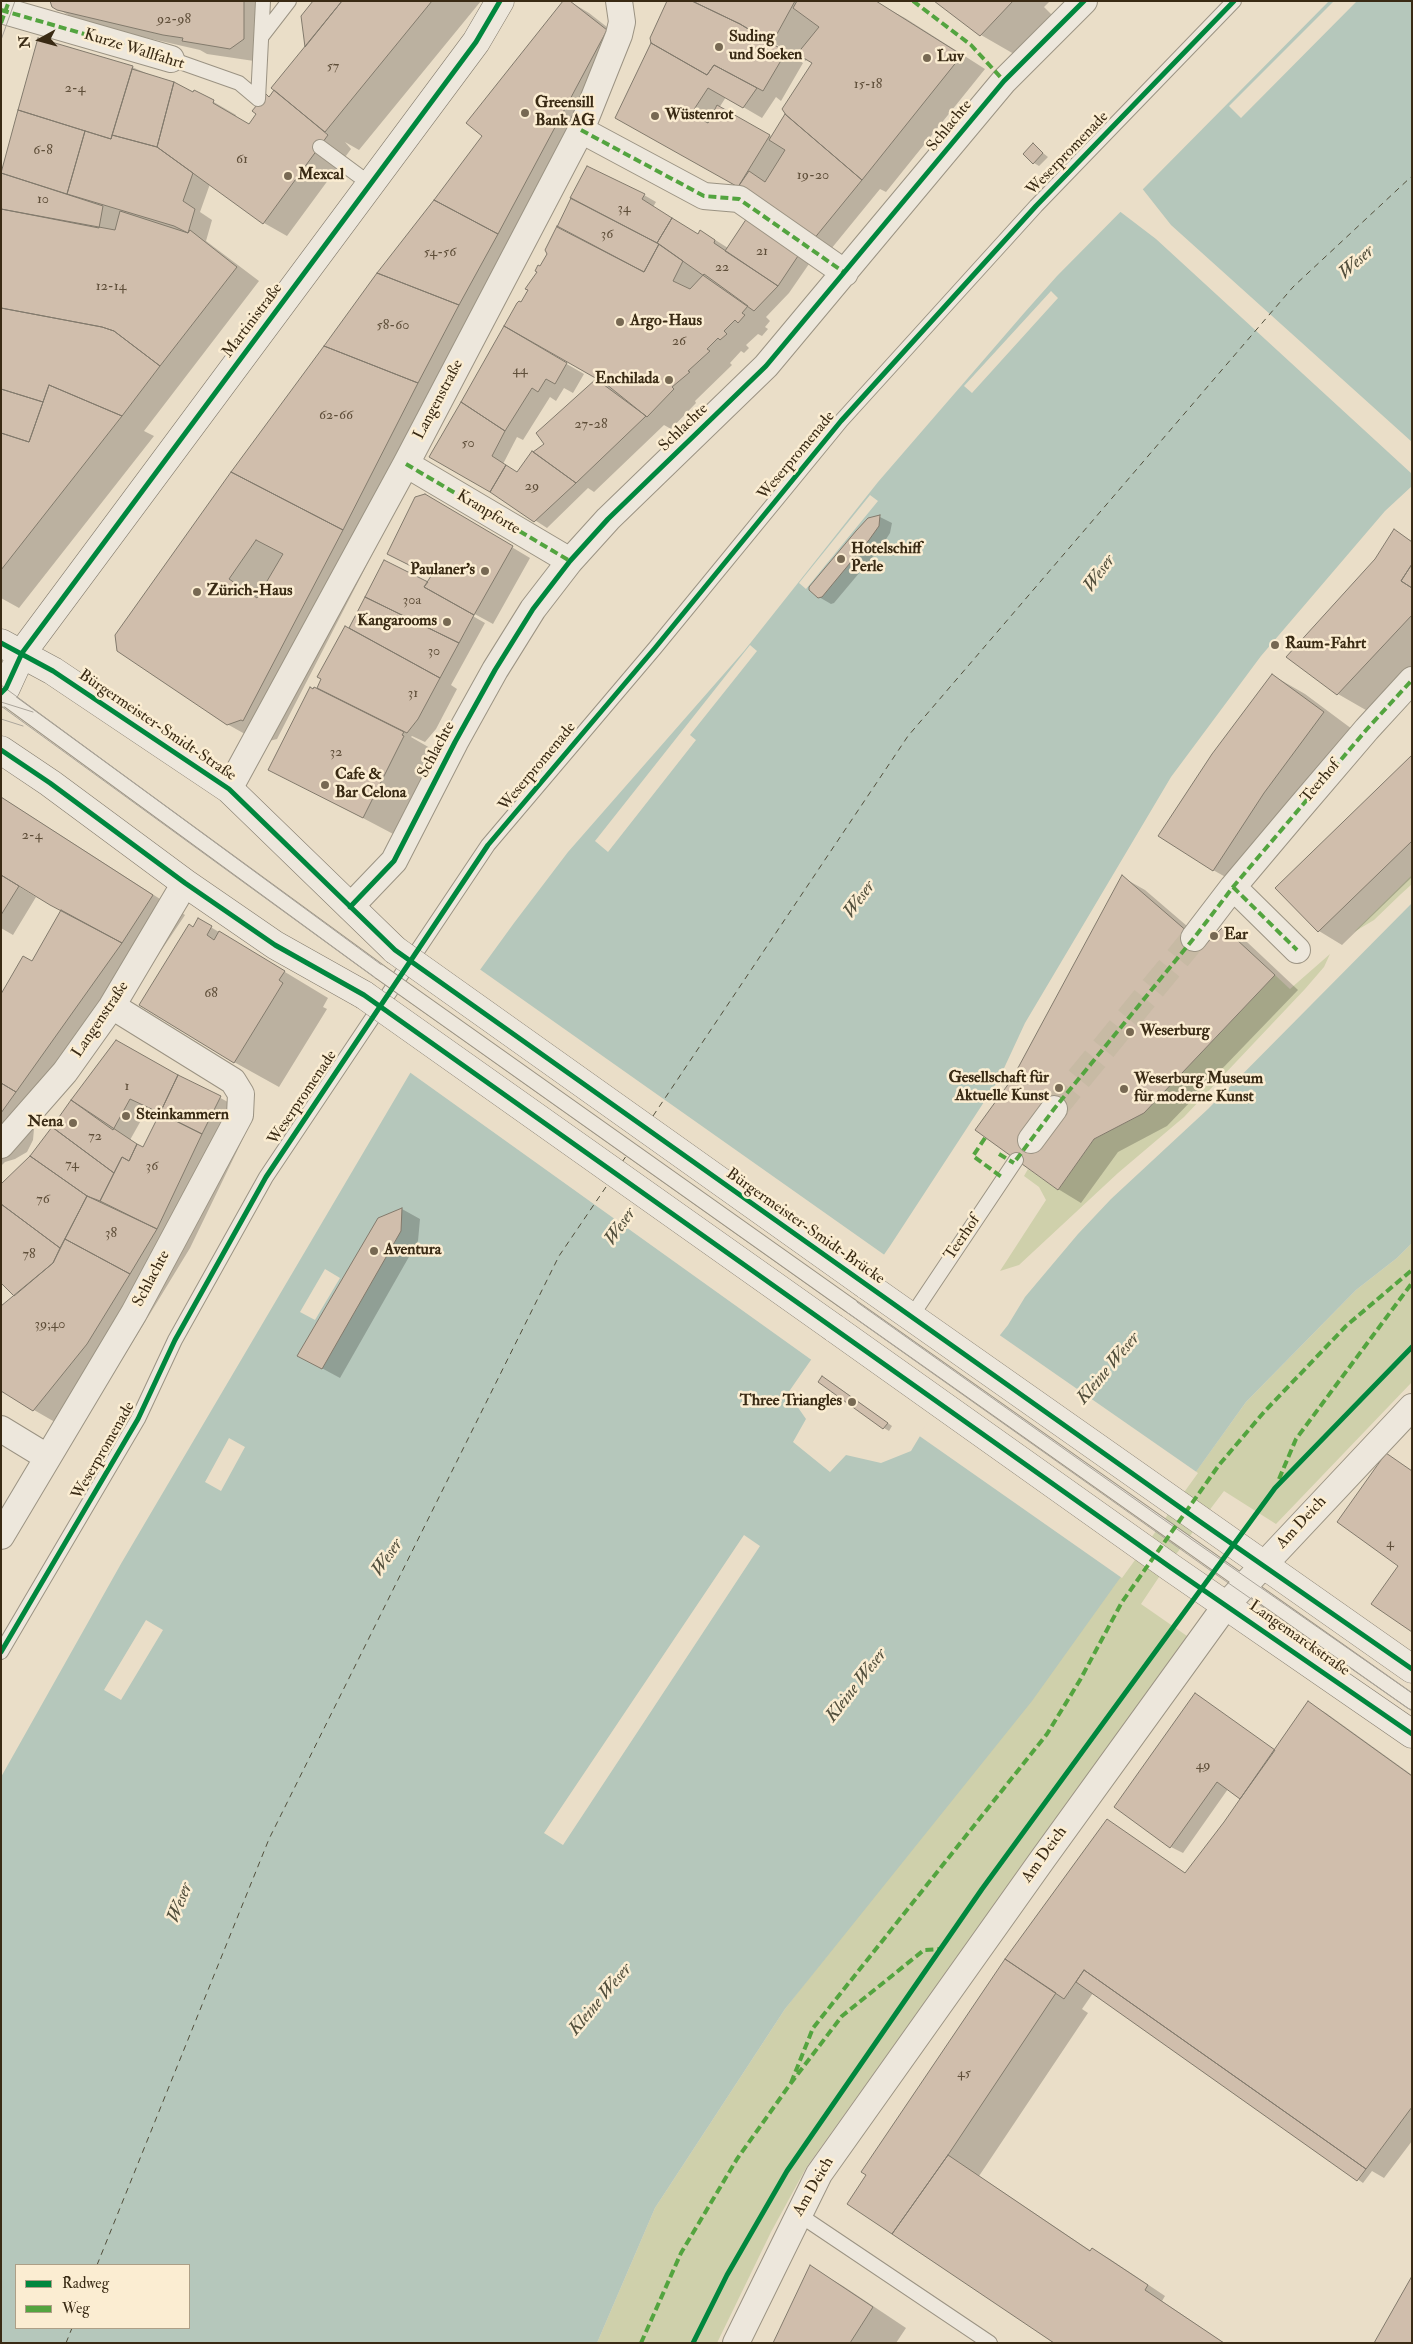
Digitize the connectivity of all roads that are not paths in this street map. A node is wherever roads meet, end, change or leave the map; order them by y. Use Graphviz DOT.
graph roads {
  1 [pos="263,1"];
  2 [pos="289,1"];
  3 [pos="500,1"];
  4 [pos="520,1"];
  5 [pos="619,1"];
  6 [pos="1084,1"];
  7 [pos="1234,1"];
  8 [pos="4,12"];
  9 [pos="262,36"];
  10 [pos="476,42"];
  11 [pos="171,60"];
  12 [pos="581,130"];
  13 [pos="320,147"];
  14 [pos="370,184"];
  15 [pos="845,273"];
  16 [pos="406,464"];
  17 [pos="570,562"];
  18 [pos="8,652"];
  19 [pos="1412,680"];
  20 [pos="1,694"];
  21 [pos="1,750"];
  22 [pos="229,790"];
  23 [pos="185,883"];
  24 [pos="1233,887"];
  25 [pos="350,907"];
  26 [pos="1194,938"];
  27 [pos="1297,950"];
  28 [pos="387,961"];
  29 [pos="112,1006"];
  30 [pos="1054,1110"];
  31 [pos="1,1145"];
  32 [pos="1023,1150"];
  33 [pos="858,1296"];
  34 [pos="911,1317"];
  35 [pos="1412,1407"];
  36 [pos="1,1429"];
  37 [pos="47,1457"];
  38 [pos="1194,1534"];
  39 [pos="1,1536"];
  40 [pos="1264,1566"];
  41 [pos="1236,1595"];
  42 [pos="1,1652"];
  43 [pos="1412,1669"];
  44 [pos="1412,1702"];
  45 [pos="1412,1734"];
  46 [pos="798,2214"];
  47 [pos="736,2343"];
  48 [pos="990,2343"];
  1 -- 9 [label="lane"];
  2 -- 9 [label="lane"];
  3 -- 10 [label="main road, Martinistraße"];
  4 -- 10 [label="main road, Martinistraße"];
  5 -- 12 [label="street, Langenstraße"];
  6 -- 15 [label="street, Schlachte"];
  7 -- 42 [label="lane, Weserpromenade"];
  8 -- 11 [label="street, Kurze Wallfahrt"];
  9 -- 11 [label="lane, Kurze Wallfahrt"];
  10 -- 14 [label="main road, Martinistraße"];
  12 -- 15 [label="street"];
  12 -- 16 [label="street, Langenstraße"];
  13 -- 14 [label="lane"];
  14 -- 18 [label="main road, Martinistraße"];
  15 -- 17 [label="street, Schlachte"];
  16 -- 17 [label="street, Kranpforte"];
  16 -- 22 [label="street, Langenstraße"];
  17 -- 25 [label="street, Schlachte"];
  18 -- 20 [label="main road, Martinistraße"];
  18 -- 22 [label="main road, Bürgermeister-Smidt-Straße"];
  19 -- 24 [label="street, Teerhof"];
  20 -- 28 [label="lane"];
  21 -- 23 [label="main road"];
  22 -- 25 [label="main road, Bürgermeister-Smidt-Straße"];
  23 -- 29 [label="street, Langenstraße"];
  23 -- 41 [label="main road, Langemarckstraße, bridge"];
  24 -- 26 [label="street, Teerhof"];
  24 -- 27 [label="street"];
  25 -- 28 [label="main road, Bürgermeister-Smidt-Straße"];
  28 -- 33 [label="main road, Bürgermeister-Smidt-Brücke, bridge"];
  29 -- 31 [label="street, Langenstraße"];
  29 -- 37 [label="street, Schlachte"];
  30 -- 32 [label="street, Teerhof"];
  32 -- 34 [label="lane, Teerhof"];
  33 -- 34 [label="main road, Bürgermeister-Smidt-Brücke"];
  33 -- 38 [label="lane"];
  34 -- 38 [label="main road, Bürgermeister-Smidt-Brücke"];
  35 -- 40 [label="street, Am Deich"];
  36 -- 37 [label="street"];
  37 -- 39 [label="street, Schlachte"];
  38 -- 40 [label="main road"];
  38 -- 41 [label="lane"];
  40 -- 41 [label="street, Am Deich"];
  40 -- 43 [label="main road"];
  41 -- 44 [label="lane"];
  41 -- 45 [label="main road, Langemarckstraße"];
  41 -- 46 [label="street, Am Deich"];
  46 -- 47 [label="street, Am Deich"];
  46 -- 48 [label="lane"];
}
